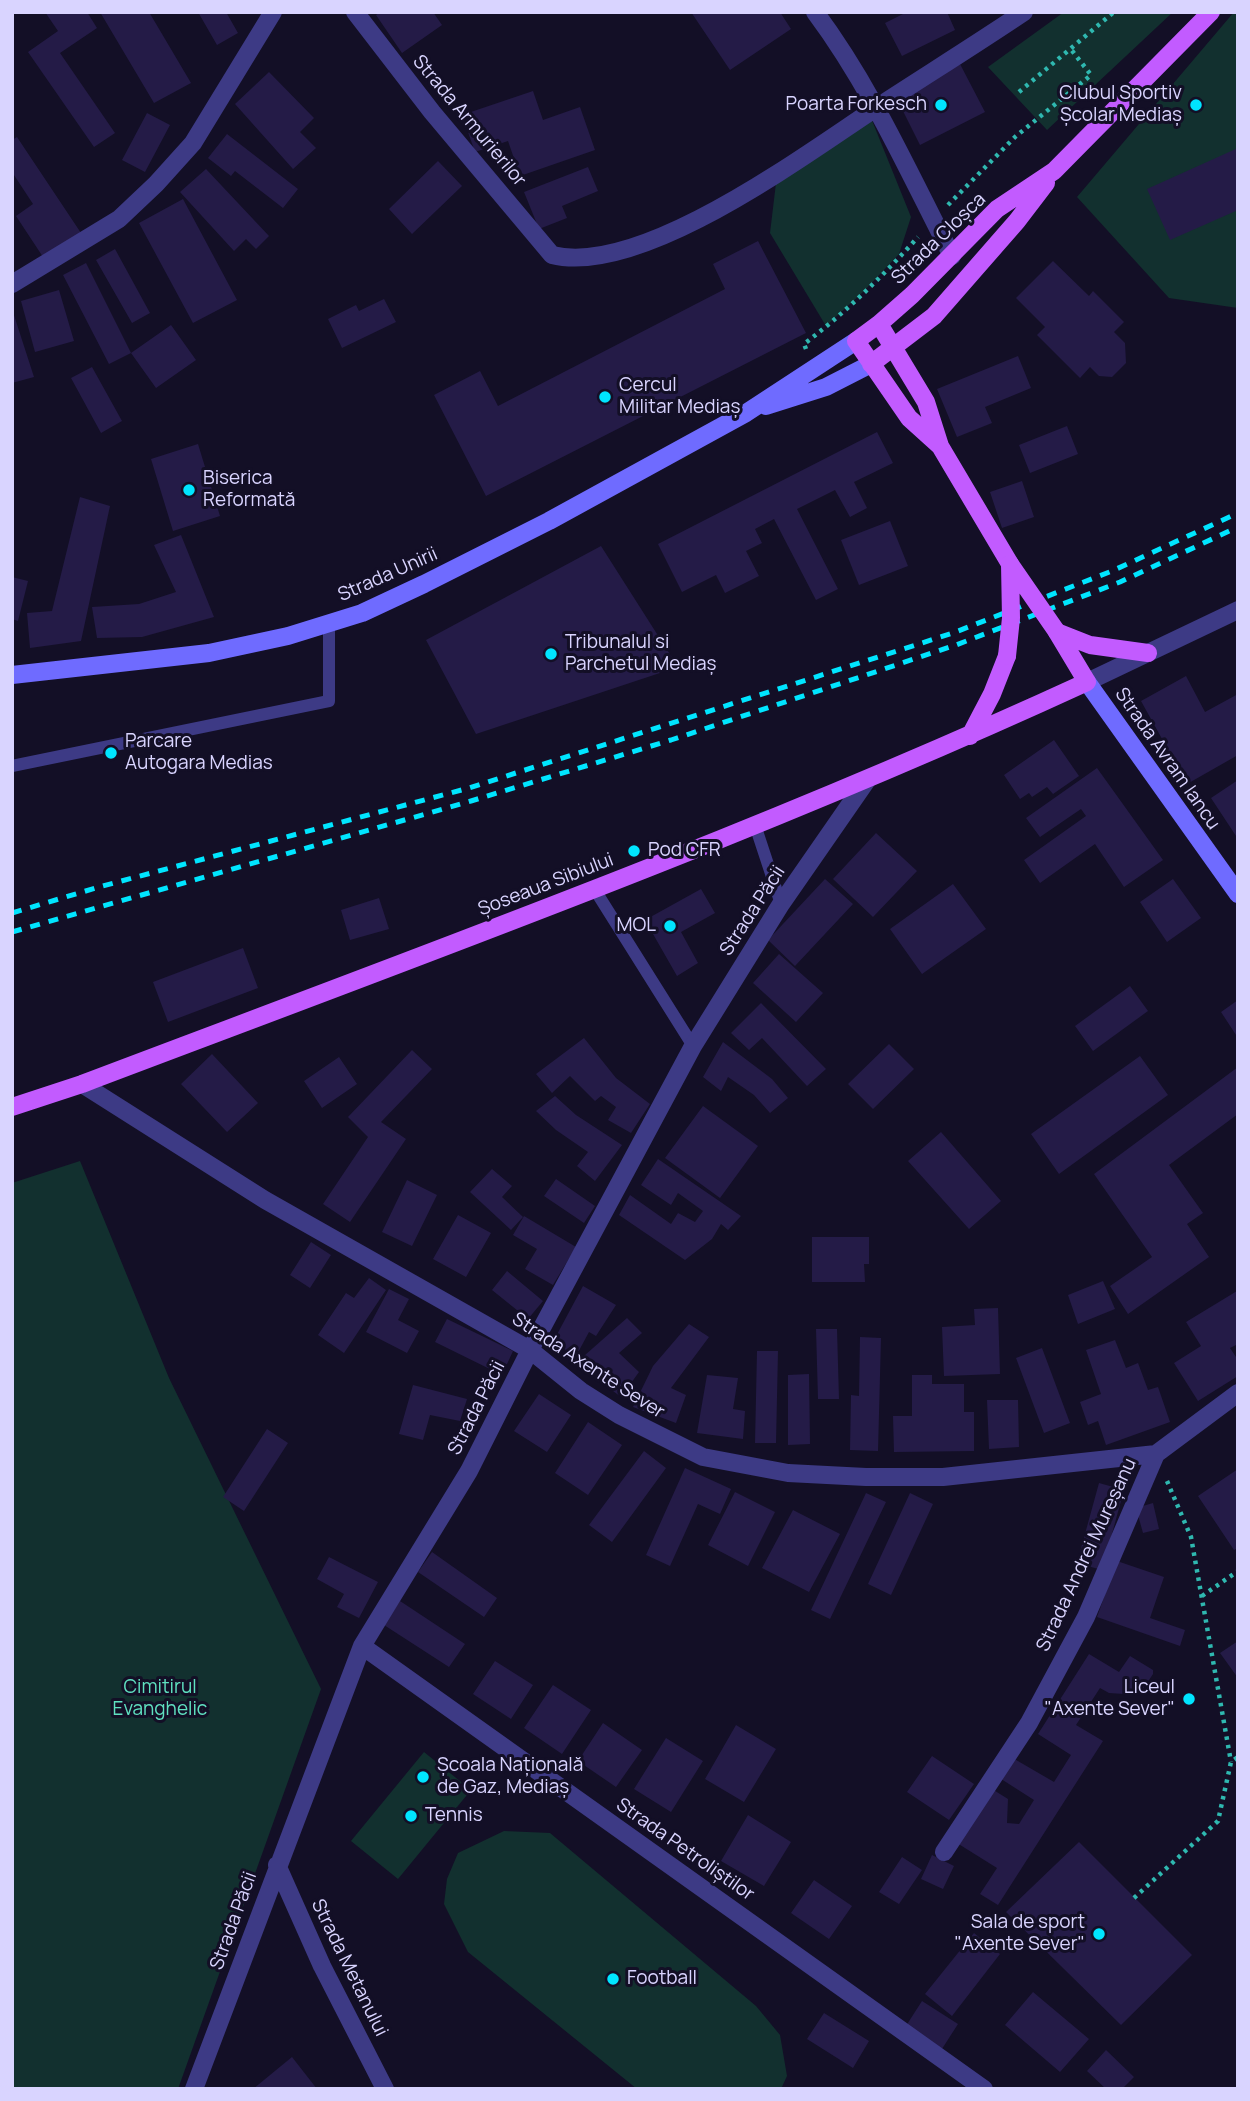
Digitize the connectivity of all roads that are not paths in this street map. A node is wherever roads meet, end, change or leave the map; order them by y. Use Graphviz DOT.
graph roads {
  1 [pos="273,12"];
  2 [pos="355,12"];
  3 [pos="815,12"];
  4 [pos="1024,12"];
  5 [pos="1211,12"];
  6 [pos="876,108"];
  7 [pos="1054,171"];
  8 [pos="951,256"];
  9 [pos="12,284"];
  10 [pos="879,324"];
  11 [pos="856,341"];
  12 [pos="895,348"];
  13 [pos="871,364"];
  14 [pos="746,413"];
  15 [pos="940,446"];
  16 [pos="1010,564"];
  17 [pos="1238,610"];
  18 [pos="329,623"];
  19 [pos="1056,632"];
  20 [pos="1148,653"];
  21 [pos="12,675"];
  22 [pos="1087,682"];
  23 [pos="970,736"];
  24 [pos="12,766"];
  25 [pos="867,780"];
  26 [pos="755,825"];
  27 [pos="595,890"];
  28 [pos="1238,894"];
  29 [pos="781,904"];
  30 [pos="693,1046"];
  31 [pos="82,1084"];
  32 [pos="12,1107"];
  33 [pos="530,1350"];
  34 [pos="1238,1393"];
  35 [pos="1156,1454"];
  36 [pos="362,1646"];
  37 [pos="944,1852"];
  38 [pos="277,1865"];
  39 [pos="194,2089"];
  40 [pos="385,2089"];
  41 [pos="984,2089"];
  1 -- 9 [label="street"];
  2 -- 6 [label="street, Strada Armurierilor"];
  3 -- 6 [label="street"];
  4 -- 6 [label="street"];
  5 -- 7 [label="main road, Strada Cloșca"];
  6 -- 8 [label="street"];
  7 -- 8 [label="main road, Strada Cloșca"];
  7 -- 12 [label="main road"];
  8 -- 10 [label="main road, Strada Cloșca"];
  10 -- 11 [label="main road, Strada Cloșca"];
  10 -- 12 [label="main road"];
  11 -- 13 [label="main road"];
  11 -- 14 [label="main road, Strada Unirii"];
  12 -- 13 [label="main road"];
  12 -- 15 [label="main road"];
  13 -- 14 [label="main road, Strada Unirii"];
  13 -- 15 [label="main road"];
  14 -- 18 [label="main road, Strada Unirii"];
  15 -- 16 [label="main road"];
  16 -- 19 [label="main road, bridge"];
  16 -- 23 [label="main road, bridge"];
  17 -- 20 [label="street"];
  18 -- 21 [label="main road, Strada Unirii"];
  18 -- 24 [label="lane"];
  19 -- 20 [label="main road"];
  19 -- 22 [label="main road"];
  20 -- 22 [label="street"];
  22 -- 23 [label="main road, Șoseaua Sibiului"];
  22 -- 28 [label="main road, Strada Avram Iancu"];
  23 -- 25 [label="main road, Șoseaua Sibiului"];
  25 -- 26 [label="main road, Șoseaua Sibiului"];
  25 -- 29 [label="street, Strada Păcii"];
  26 -- 27 [label="main road, Șoseaua Sibiului"];
  26 -- 29 [label="lane"];
  27 -- 30 [label="lane"];
  27 -- 31 [label="main road, Șoseaua Sibiului"];
  29 -- 30 [label="street, Strada Păcii"];
  30 -- 33 [label="street, Strada Păcii"];
  31 -- 32 [label="main road, Șoseaua Sibiului"];
  31 -- 33 [label="street, Strada Axente Sever"];
  33 -- 35 [label="street, Strada Axente Sever"];
  33 -- 36 [label="street, Strada Păcii"];
  34 -- 35 [label="street"];
  35 -- 37 [label="street, Strada Andrei Mureșanu"];
  36 -- 38 [label="street, Strada Păcii"];
  36 -- 41 [label="street, Strada Petroliștilor"];
  38 -- 39 [label="street, Strada Păcii"];
  38 -- 40 [label="street, Strada Metanului"];
}
